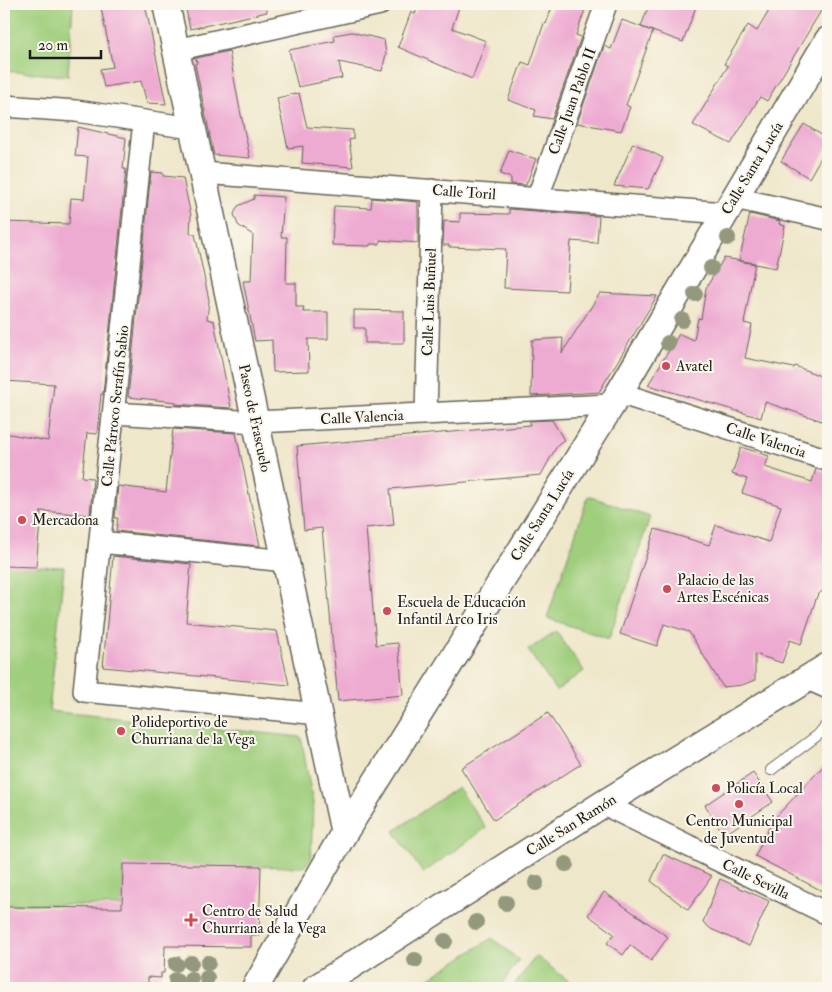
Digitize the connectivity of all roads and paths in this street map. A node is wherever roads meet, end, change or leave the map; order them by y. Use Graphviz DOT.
graph roads {
  1 [pos="166,4"];
  2 [pos="606,4"];
  3 [pos="370,5"];
  4 [pos="828,40"];
  5 [pos="176,50"];
  6 [pos="4,106"];
  7 [pos="144,121"];
  8 [pos="192,128"];
  9 [pos="202,173"];
  10 [pos="432,190"];
  11 [pos="538,197"];
  12 [pos="730,205"];
  13 [pos="828,219"];
  14 [pos="614,399"];
  15 [pos="114,413"];
  16 [pos="426,414"];
  17 [pos="256,422"];
  18 [pos="828,460"];
  19 [pos="100,542"];
  20 [pos="286,561"];
  21 [pos="821,678"];
  22 [pos="319,714"];
  23 [pos="828,723"];
  24 [pos="772,770"];
  25 [pos="603,804"];
  26 [pos="344,833"];
  27 [pos="828,914"];
  28 [pos="255,988"];
  29 [pos="316,988"];
  1 -- 5 [label="street, Paseo de Frascuelo"];
  2 -- 11 [label="street, Calle Juan Pablo II"];
  3 -- 5 [label="street"];
  4 -- 12 [label="street, Calle Santa Lucía"];
  5 -- 8 [label="street, Paseo de Frascuelo"];
  6 -- 7 [label="street"];
  7 -- 8 [label="street"];
  7 -- 15 [label="street, Calle Párroco Serafín Sabio"];
  8 -- 9 [label="street, Paseo de Frascuelo"];
  9 -- 10 [label="street, Calle Toril"];
  9 -- 17 [label="street, Paseo de Frascuelo"];
  10 -- 11 [label="street, Calle Toril"];
  10 -- 16 [label="street, Calle Luis Buñuel"];
  11 -- 12 [label="street, Calle Toril"];
  12 -- 13 [label="street, Calle Toril"];
  12 -- 14 [label="street, Calle Santa Lucía"];
  14 -- 16 [label="street, Calle Valencia"];
  14 -- 18 [label="street, Calle Valencia"];
  14 -- 26 [label="street, Calle Santa Lucía"];
  15 -- 17 [label="street, Calle Valencia"];
  15 -- 19 [label="street, Calle Párroco Serafín Sabio"];
  16 -- 17 [label="street, Calle Valencia"];
  17 -- 20 [label="street, Paseo de Frascuelo"];
  19 -- 20 [label="street"];
  19 -- 22 [label="street, Calle Párroco Serafín Sabio"];
  20 -- 22 [label="street, Paseo de Frascuelo"];
  21 -- 25 [label="street, Calle San Ramón"];
  22 -- 26 [label="street, Paseo de Frascuelo"];
  23 -- 24 [label="lane"];
  25 -- 27 [label="street, Calle Sevilla"];
  25 -- 29 [label="street, Calle San Ramón"];
  26 -- 28 [label="street, Calle Santa Lucía"];
}
